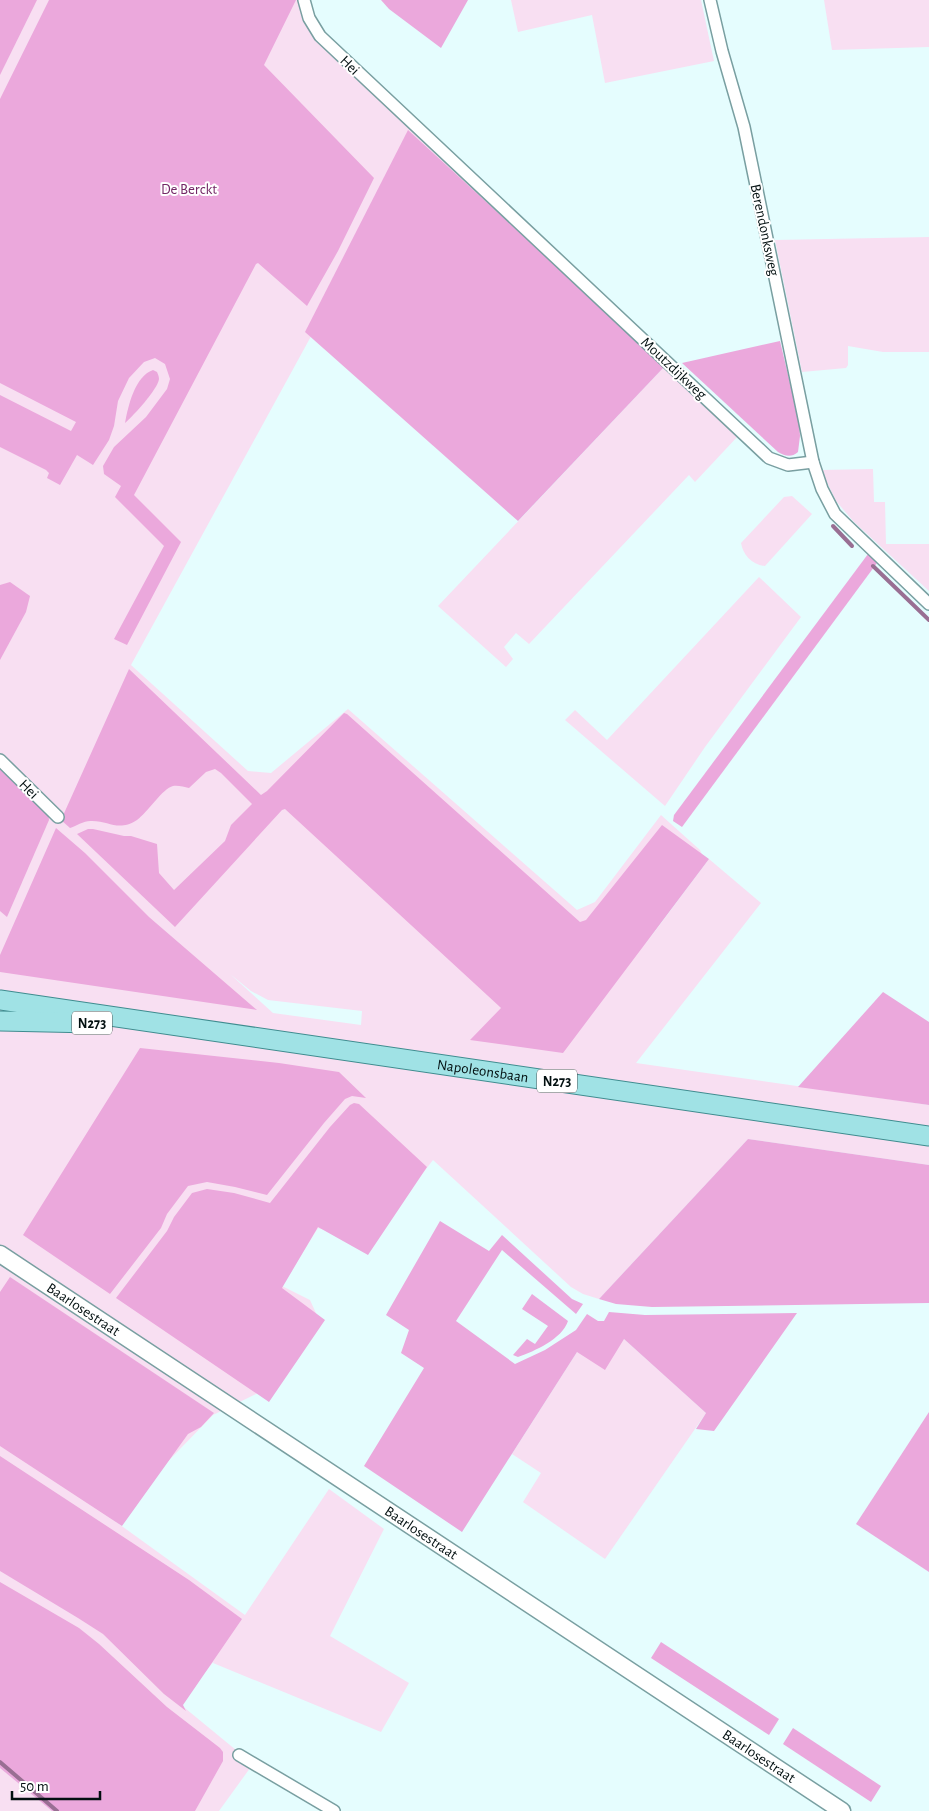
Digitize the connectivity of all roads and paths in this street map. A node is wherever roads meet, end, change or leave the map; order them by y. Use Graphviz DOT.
graph roads {
  1 [pos="304,0"];
  2 [pos="710,0"];
  3 [pos="408,121"];
  4 [pos="813,462"];
  5 [pos="929,604"];
  6 [pos="0,760"];
  7 [pos="58,817"];
  8 [pos="0,1000"];
  9 [pos="0,1021"];
  10 [pos="184,1026"];
  11 [pos="929,1136"];
  12 [pos="0,1254"];
  13 [pos="239,1755"];
  14 [pos="334,1811"];
  15 [pos="842,1811"];
  1 -- 3 [label="street, Hei"];
  2 -- 4 [label="street, Berendonksweg"];
  3 -- 4 [label="street, Moutzdijkweg"];
  4 -- 5 [label="street"];
  6 -- 7 [label="street, Hei"];
  8 -- 10 [label="main road, Napoleonsbaan / N273"];
  9 -- 10 [label="main road, Napoleonsbaan / N273"];
  10 -- 11 [label="main road, Napoleonsbaan / N273"];
  12 -- 15 [label="street, Baarlosestraat"];
  13 -- 14 [label="street"];
}
